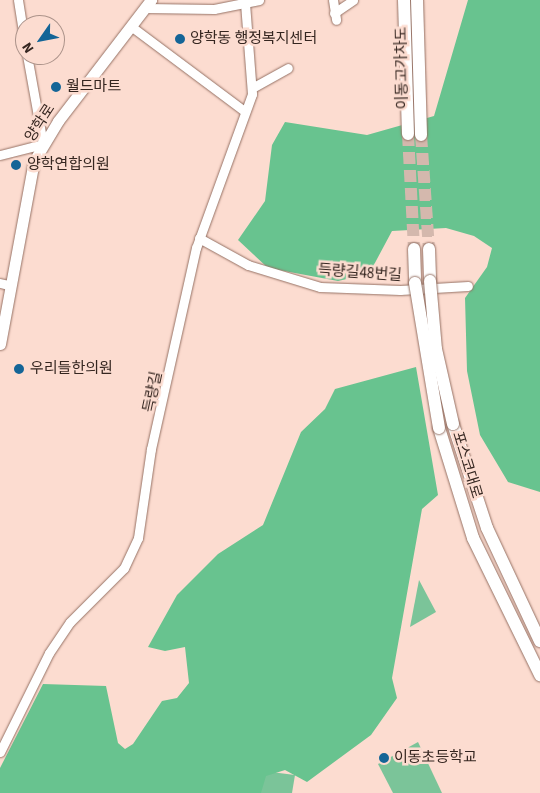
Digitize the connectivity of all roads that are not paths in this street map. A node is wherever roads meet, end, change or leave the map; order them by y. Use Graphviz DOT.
graph roads {
  1 [pos="18,0"];
  2 [pos="259,0"];
  3 [pos="332,0"];
  4 [pos="353,0"];
  5 [pos="404,0"];
  6 [pos="417,0"];
  7 [pos="245,3"];
  8 [pos="148,4"];
  9 [pos="20,15"];
  10 [pos="132,27"];
  11 [pos="29,65"];
  12 [pos="288,68"];
  13 [pos="252,88"];
  14 [pos="243,110"];
  15 [pos="44,144"];
  16 [pos="0,155"];
  17 [pos="199,238"];
  18 [pos="414,249"];
  19 [pos="429,249"];
  20 [pos="4,284"];
  21 [pos="468,286"];
  22 [pos="0,344"];
  23 [pos="540,641"];
  24 [pos="540,675"];
  25 [pos="0,752"];
  1 -- 9 [label="street"];
  2 -- 7 [label="street"];
  3 -- 4 [label="street"];
  5 -- 6 [label="main road, 이동고가차도"];
  7 -- 8 [label="street"];
  7 -- 13 [label="street, 득량길"];
  8 -- 10 [label="street, 양학로"];
  10 -- 14 [label="street"];
  10 -- 15 [label="street, 양학로"];
  11 -- 15 [label="street"];
  12 -- 13 [label="street"];
  13 -- 14 [label="street, 득량길"];
  14 -- 17 [label="street, 득량길"];
  15 -- 16 [label="street"];
  15 -- 20 [label="street, 양학로"];
  17 -- 21 [label="street, 득량길48번길"];
  17 -- 25 [label="street, 득량길"];
  18 -- 24 [label="main road, 포스코대로, bridge"];
  19 -- 23 [label="main road, 포스코대로, bridge"];
  20 -- 22 [label="street, 양학로"];
}
